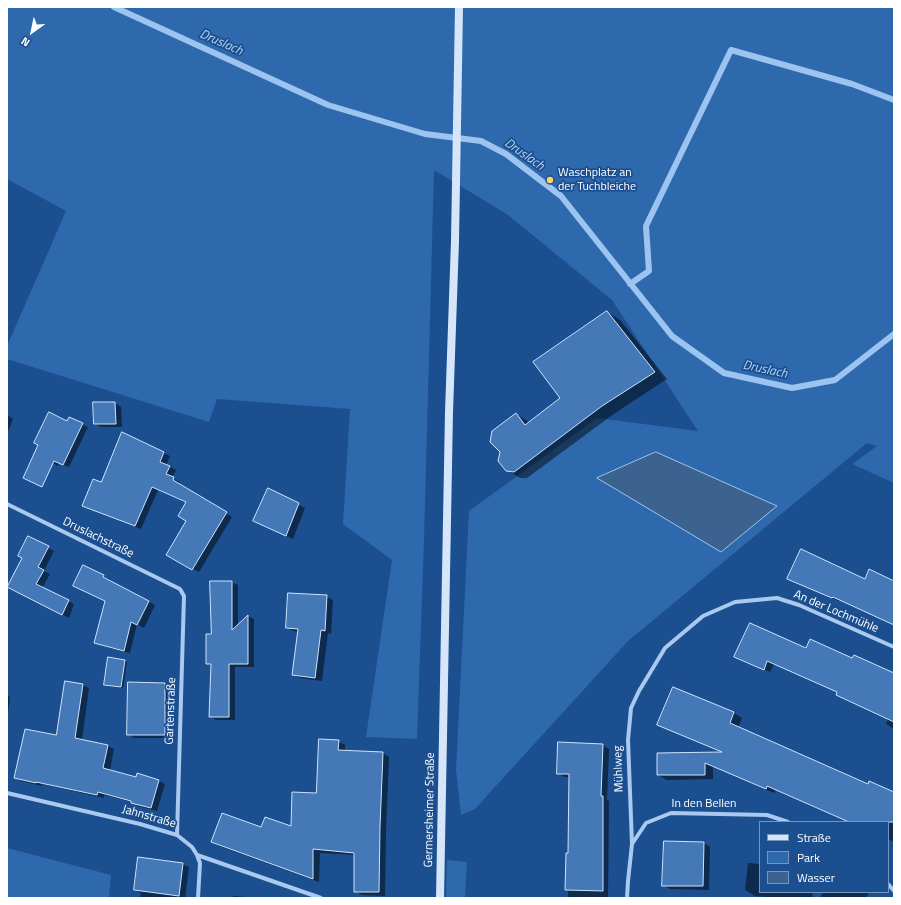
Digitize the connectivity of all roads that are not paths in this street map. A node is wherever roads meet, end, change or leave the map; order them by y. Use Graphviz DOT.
graph roads {
  1 [pos="459,7"];
  2 [pos="7,504"];
  3 [pos="180,589"];
  4 [pos="894,647"];
  5 [pos="665,648"];
  6 [pos="7,793"];
  7 [pos="785,821"];
  8 [pos="177,835"];
  9 [pos="632,844"];
  10 [pos="197,854"];
  11 [pos="198,898"];
  12 [pos="321,898"];
  13 [pos="440,898"];
  14 [pos="627,898"];
  1 -- 13 [label="main road, Germersheimer Straße"];
  2 -- 3 [label="street, Druslachstraße"];
  3 -- 8 [label="street, Gartenstraße"];
  4 -- 5 [label="street, An der Lochmühle"];
  5 -- 9 [label="street, Mühlweg"];
  6 -- 8 [label="street, Jahnstraße"];
  7 -- 9 [label="street, In den Bellen"];
  8 -- 10 [label="street, Jahnstraße"];
  9 -- 14 [label="street, Mühlweg"];
  10 -- 11 [label="street"];
  10 -- 12 [label="street, Jahnstraße"];
}
